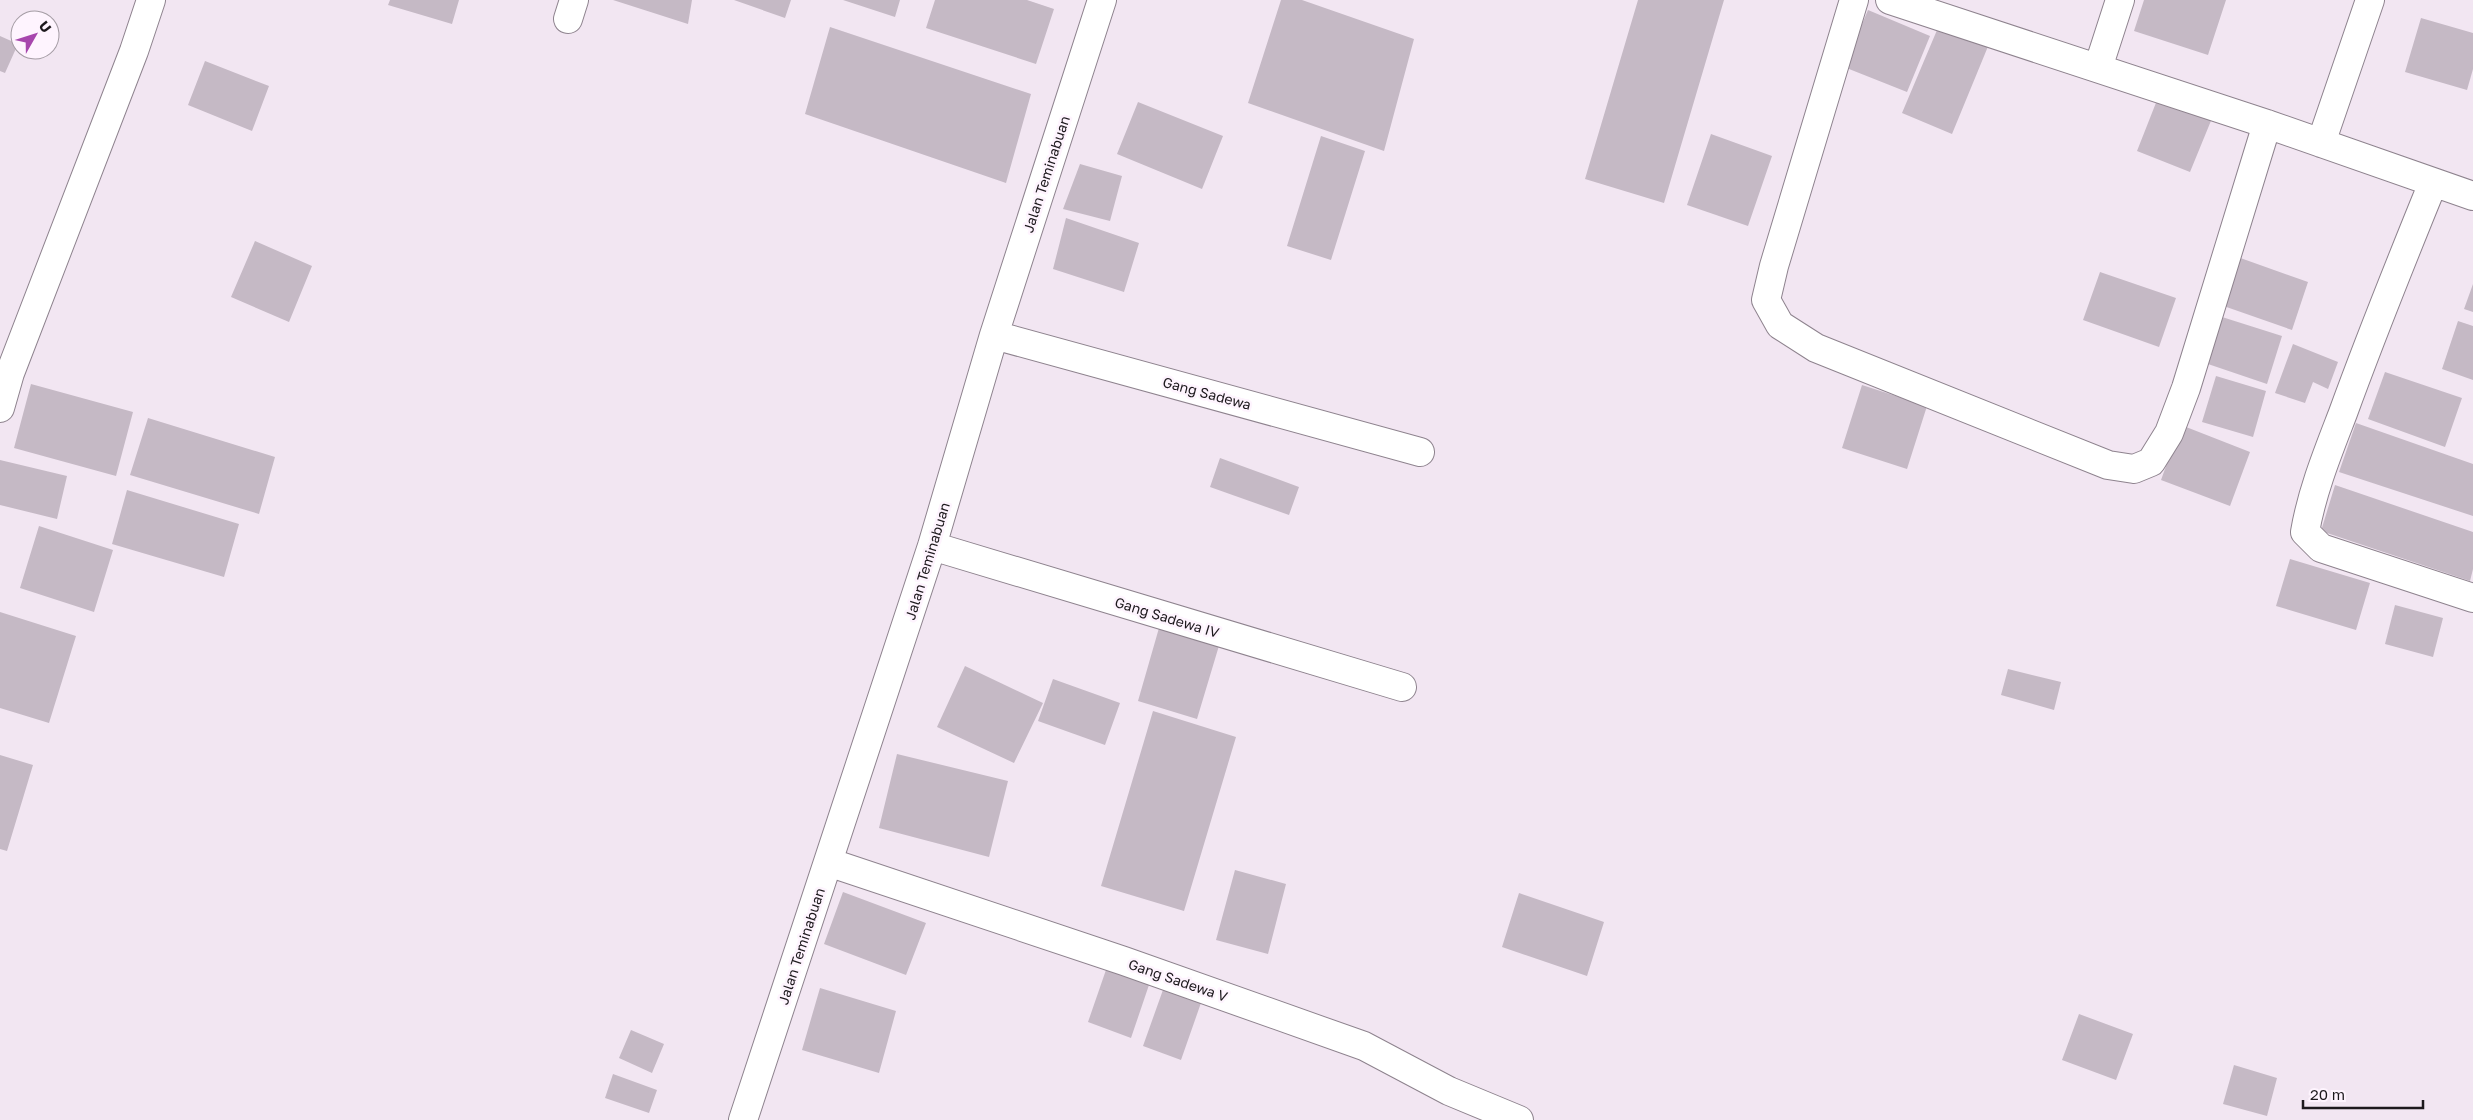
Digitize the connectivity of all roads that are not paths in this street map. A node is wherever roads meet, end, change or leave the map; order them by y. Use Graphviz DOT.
graph roads {
  1 [pos="151,0"];
  2 [pos="1102,0"];
  3 [pos="1854,0"];
  4 [pos="1890,0"];
  5 [pos="2120,0"];
  6 [pos="2370,0"];
  7 [pos="2098,68"];
  8 [pos="2267,124"];
  9 [pos="2321,143"];
  10 [pos="2433,183"];
  11 [pos="2473,196"];
  12 [pos="994,335"];
  13 [pos="5,372"];
  14 [pos="0,408"];
  15 [pos="1420,452"];
  16 [pos="932,546"];
  17 [pos="2473,598"];
  18 [pos="1402,687"];
  19 [pos="828,862"];
  20 [pos="743,1120"];
  21 [pos="1519,1120"];
  1 -- 13 [label="street"];
  2 -- 12 [label="street, Jalan Teminabuan"];
  3 -- 8 [label="street"];
  4 -- 7 [label="street"];
  5 -- 7 [label="street"];
  6 -- 9 [label="street"];
  7 -- 8 [label="street"];
  8 -- 9 [label="street"];
  9 -- 10 [label="street"];
  10 -- 11 [label="street"];
  10 -- 17 [label="street"];
  12 -- 15 [label="street, Gang Sadewa"];
  12 -- 16 [label="street, Jalan Teminabuan"];
  13 -- 14 [label="street"];
  16 -- 18 [label="street, Gang Sadewa IV"];
  16 -- 19 [label="street, Jalan Teminabuan"];
  19 -- 20 [label="street, Jalan Teminabuan"];
  19 -- 21 [label="street, Gang Sadewa V"];
}
